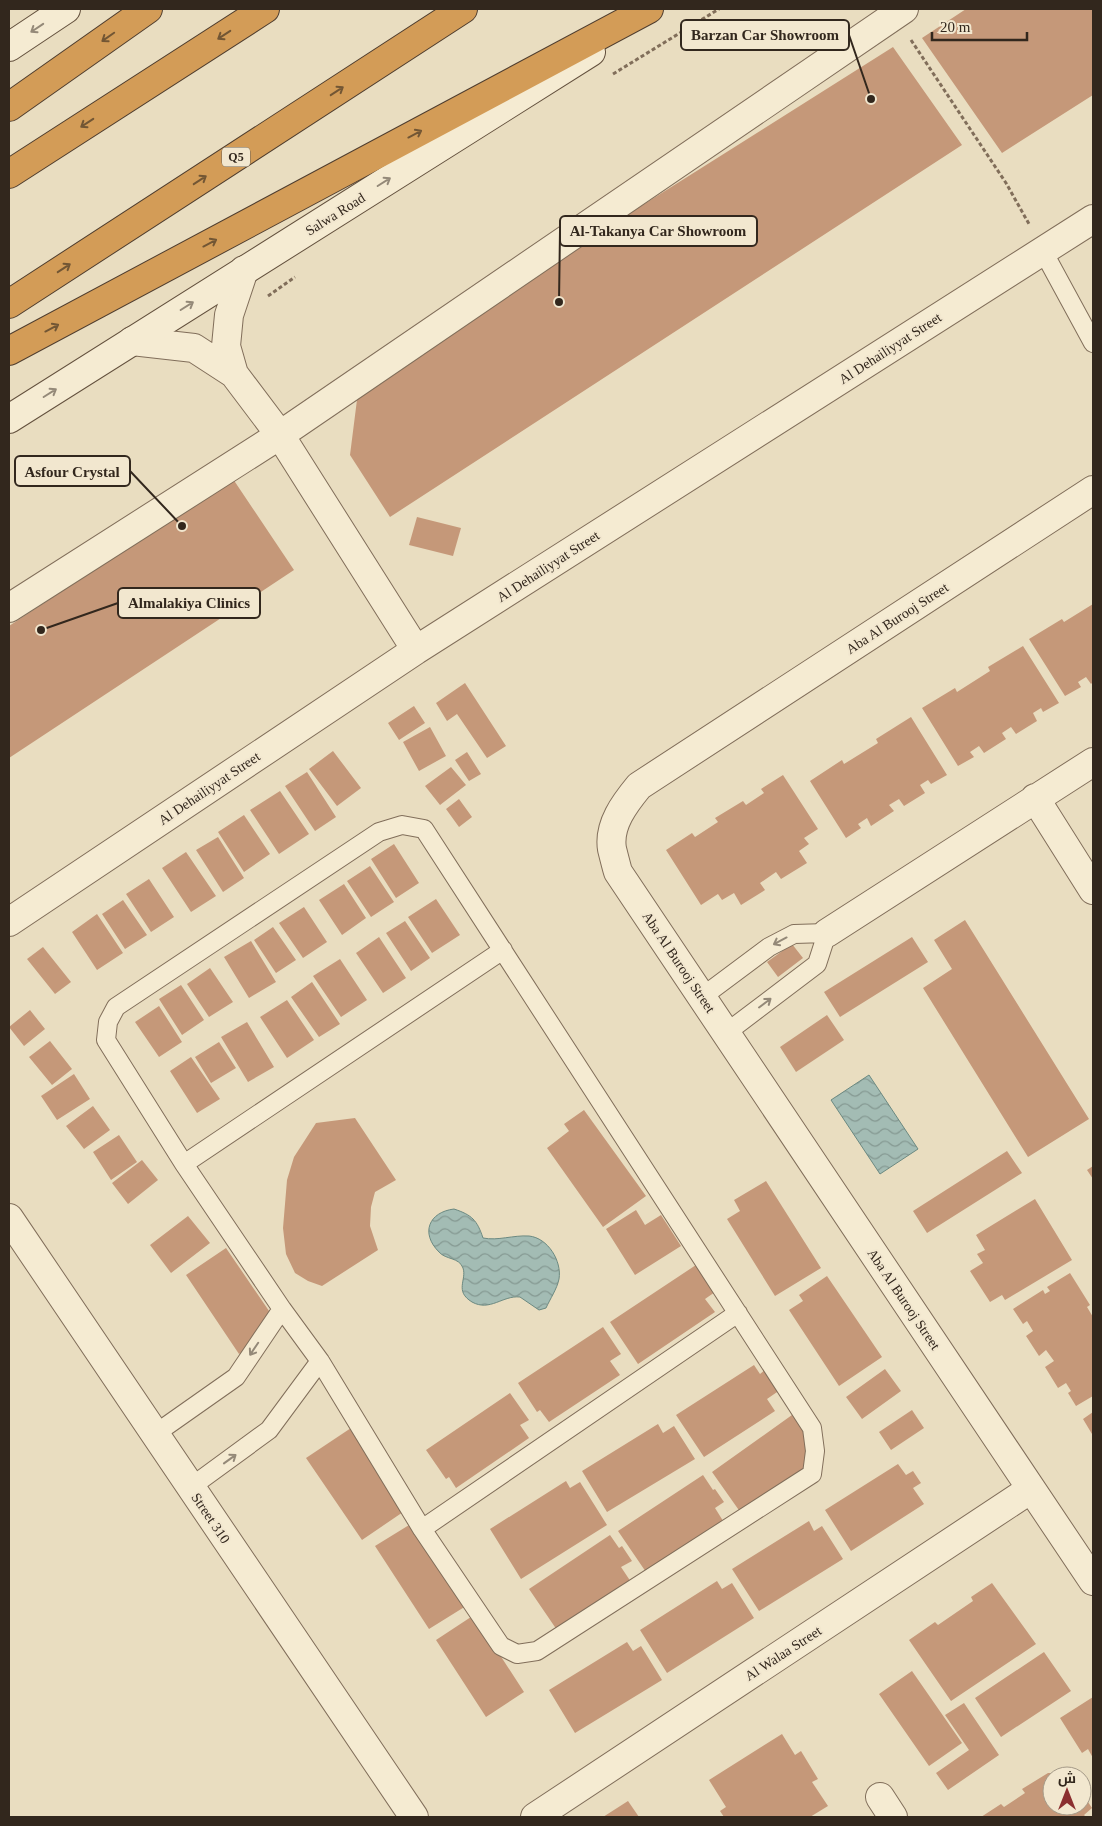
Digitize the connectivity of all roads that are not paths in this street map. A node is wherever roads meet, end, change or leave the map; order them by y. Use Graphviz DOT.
graph roads {
  1 [pos="66,9"];
  2 [pos="148,9"];
  3 [pos="265,9"];
  4 [pos="463,9"];
  5 [pos="649,9"];
  6 [pos="661,9"];
  7 [pos="899,12"];
  8 [pos="9,47"];
  9 [pos="9,107"];
  10 [pos="9,174"];
  11 [pos="1093,219"];
  12 [pos="1043,250"];
  13 [pos="244,270"];
  14 [pos="9,304"];
  15 [pos="132,341"];
  16 [pos="1093,343"];
  17 [pos="9,351"];
  18 [pos="234,374"];
  19 [pos="9,419"];
  20 [pos="280,435"];
  21 [pos="1093,490"];
  22 [pos="9,608"];
  23 [pos="416,650"];
  24 [pos="1093,762"];
  25 [pos="1035,798"];
  26 [pos="1093,890"];
  27 [pos="9,922"];
  28 [pos="827,933"];
  29 [pos="503,950"];
  30 [pos="702,996"];
  31 [pos="726,1033"];
  32 [pos="184,1164"];
  33 [pos="9,1218"];
  34 [pos="282,1309"];
  35 [pos="738,1313"];
  36 [pos="320,1362"];
  37 [pos="155,1434"];
  38 [pos="190,1488"];
  39 [pos="1031,1489"];
  40 [pos="422,1529"];
  41 [pos="1093,1581"];
  42 [pos="414,1817"];
  43 [pos="535,1817"];
  1 -- 8 [label="street, one-way"];
  2 -- 9 [label="highway, one-way"];
  3 -- 10 [label="highway, one-way"];
  14 -- 4 [label="highway, Q5, one-way"];
  17 -- 5 [label="highway, one-way"];
  13 -- 6 [label="street, Salwa Road, one-way"];
  7 -- 20 [label="street"];
  11 -- 12 [label="street, Al Dehailiyyat Street"];
  12 -- 16 [label="lane"];
  12 -- 23 [label="street, Al Dehailiyyat Street"];
  15 -- 13 [label="street, Salwa Road, one-way"];
  13 -- 18 [label="street"];
  15 -- 18 [label="street"];
  19 -- 15 [label="street, Salwa Road, one-way"];
  18 -- 20 [label="street"];
  20 -- 22 [label="street"];
  20 -- 23 [label="street"];
  21 -- 30 [label="street, Aba Al Burooj Street"];
  23 -- 27 [label="street, Al Dehailiyyat Street"];
  24 -- 25 [label="street"];
  25 -- 26 [label="street"];
  25 -- 28 [label="street"];
  28 -- 30 [label="lane, one-way"];
  31 -- 28 [label="lane, one-way"];
  29 -- 32 [label="lane"];
  29 -- 32 [label="lane"];
  29 -- 35 [label="lane"];
  30 -- 31 [label="street, Aba Al Burooj Street"];
  31 -- 39 [label="street, Aba Al Burooj Street"];
  32 -- 34 [label="lane"];
  33 -- 37 [label="street, Street 310"];
  34 -- 36 [label="lane"];
  34 -- 37 [label="lane, one-way"];
  35 -- 40 [label="lane"];
  35 -- 40 [label="lane"];
  38 -- 36 [label="lane, one-way"];
  36 -- 40 [label="lane"];
  37 -- 38 [label="street, Street 310"];
  38 -- 42 [label="street, Street 310"];
  39 -- 41 [label="street, Aba Al Burooj Street"];
  39 -- 43 [label="street, Al Walaa Street"];
}
